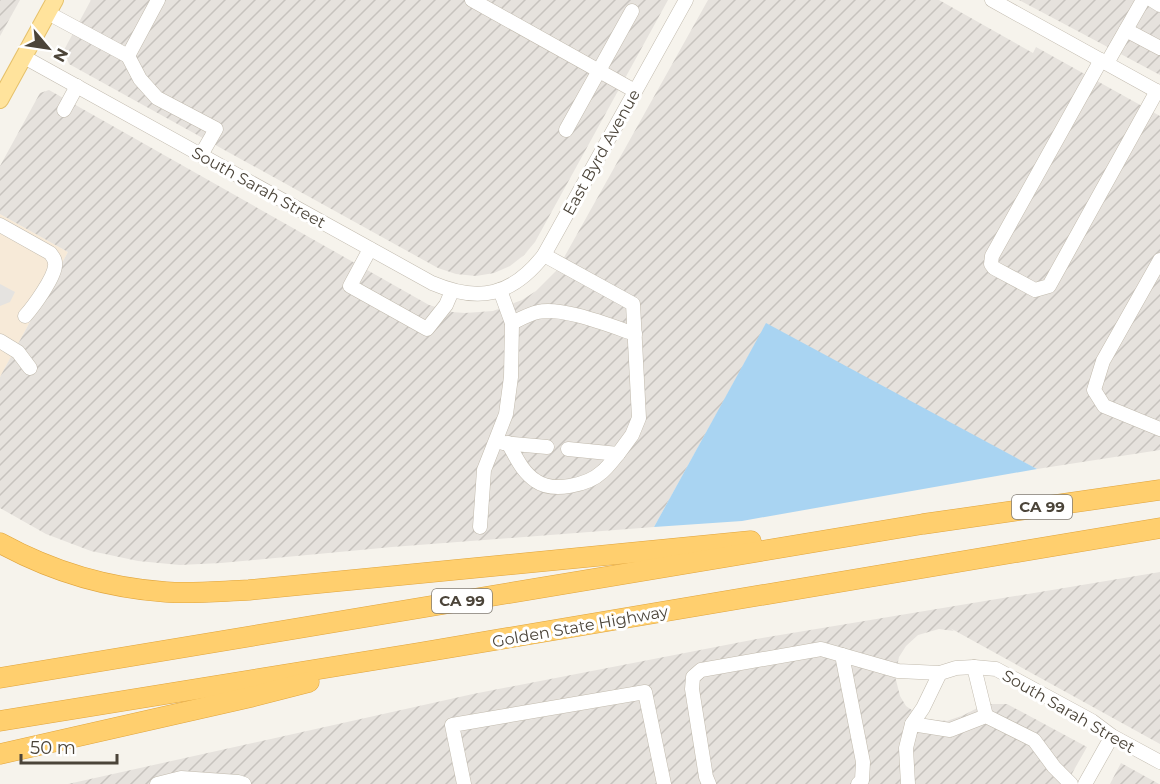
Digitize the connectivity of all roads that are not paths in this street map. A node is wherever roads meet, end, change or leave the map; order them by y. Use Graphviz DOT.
graph roads {
  1 [pos="158,0"];
  2 [pos="472,0"];
  3 [pos="686,0"];
  4 [pos="992,0"];
  5 [pos="1143,0"];
  6 [pos="1152,0"];
  7 [pos="1160,5"];
  8 [pos="51,6"];
  9 [pos="632,11"];
  10 [pos="1126,30"];
  11 [pos="1160,48"];
  12 [pos="128,56"];
  13 [pos="24,57"];
  14 [pos="1104,61"];
  15 [pos="598,70"];
  16 [pos="77,86"];
  17 [pos="635,91"];
  18 [pos="1159,92"];
  19 [pos="0,100"];
  20 [pos="64,110"];
  21 [pos="566,130"];
  22 [pos="201,155"];
  23 [pos="0,225"];
  24 [pos="370,249"];
  25 [pos="544,255"];
  26 [pos="1160,260"];
  27 [pos="500,290"];
  28 [pos="452,291"];
  29 [pos="25,316"];
  30 [pos="512,323"];
  31 [pos="635,334"];
  32 [pos="0,341"];
  33 [pos="30,369"];
  34 [pos="1160,429"];
  35 [pos="502,443"];
  36 [pos="547,447"];
  37 [pos="568,449"];
  38 [pos="618,454"];
  39 [pos="1160,490"];
  40 [pos="924,524"];
  41 [pos="480,528"];
  42 [pos="1160,528"];
  43 [pos="0,543"];
  44 [pos="418,653"];
  45 [pos="842,655"];
  46 [pos="974,667"];
  47 [pos="940,673"];
  48 [pos="0,678"];
  49 [pos="986,716"];
  50 [pos="0,721"];
  51 [pos="912,724"];
  52 [pos="1112,736"];
  53 [pos="0,754"];
  54 [pos="1160,762"];
  55 [pos="157,784"];
  56 [pos="244,784"];
  57 [pos="464,784"];
  58 [pos="664,784"];
  59 [pos="709,784"];
  60 [pos="858,784"];
  61 [pos="908,784"];
  62 [pos="1071,784"];
  63 [pos="1085,784"];
  1 -- 12 [label="street"];
  2 -- 15 [label="street"];
  3 -- 17 [label="street, East Byrd Avenue"];
  4 -- 14 [label="street"];
  5 -- 10 [label="street"];
  6 -- 7 [label="street"];
  8 -- 12 [label="street"];
  8 -- 13 [label="main road"];
  9 -- 15 [label="street"];
  10 -- 11 [label="street"];
  10 -- 14 [label="street"];
  12 -- 22 [label="street"];
  13 -- 16 [label="street, South Sarah Street"];
  13 -- 19 [label="main road"];
  14 -- 18 [label="street"];
  14 -- 18 [label="street"];
  15 -- 17 [label="street"];
  15 -- 21 [label="street"];
  16 -- 20 [label="street"];
  16 -- 22 [label="street, South Sarah Street"];
  17 -- 25 [label="street, East Byrd Avenue"];
  22 -- 24 [label="street, South Sarah Street"];
  23 -- 29 [label="street"];
  24 -- 28 [label="street, South Sarah Street"];
  24 -- 28 [label="street"];
  25 -- 27 [label="street, East Byrd Avenue"];
  25 -- 31 [label="street"];
  26 -- 34 [label="street"];
  27 -- 28 [label="street, South Sarah Street"];
  27 -- 30 [label="street"];
  30 -- 31 [label="street"];
  30 -- 35 [label="street"];
  31 -- 38 [label="street"];
  32 -- 33 [label="street"];
  35 -- 36 [label="street"];
  35 -- 38 [label="street"];
  35 -- 41 [label="street"];
  37 -- 38 [label="street"];
  39 -- 40 [label="highway, CA 99"];
  40 -- 43 [label="highway"];
  40 -- 48 [label="highway, CA 99"];
  42 -- 44 [label="highway, Golden State Highway / CA 99"];
  44 -- 50 [label="highway, Golden State Highway / CA 99"];
  44 -- 53 [label="highway"];
  45 -- 47 [label="street, South Sarah Street"];
  45 -- 59 [label="street, South Sarah Street"];
  45 -- 60 [label="street"];
  46 -- 47 [label="street, South Sarah Street"];
  46 -- 49 [label="street"];
  46 -- 52 [label="street, South Sarah Street"];
  47 -- 51 [label="street"];
  49 -- 51 [label="street"];
  49 -- 62 [label="street"];
  51 -- 61 [label="street"];
  52 -- 54 [label="street, South Sarah Street"];
  52 -- 63 [label="street"];
  55 -- 56 [label="street"];
  57 -- 58 [label="street"];
}
